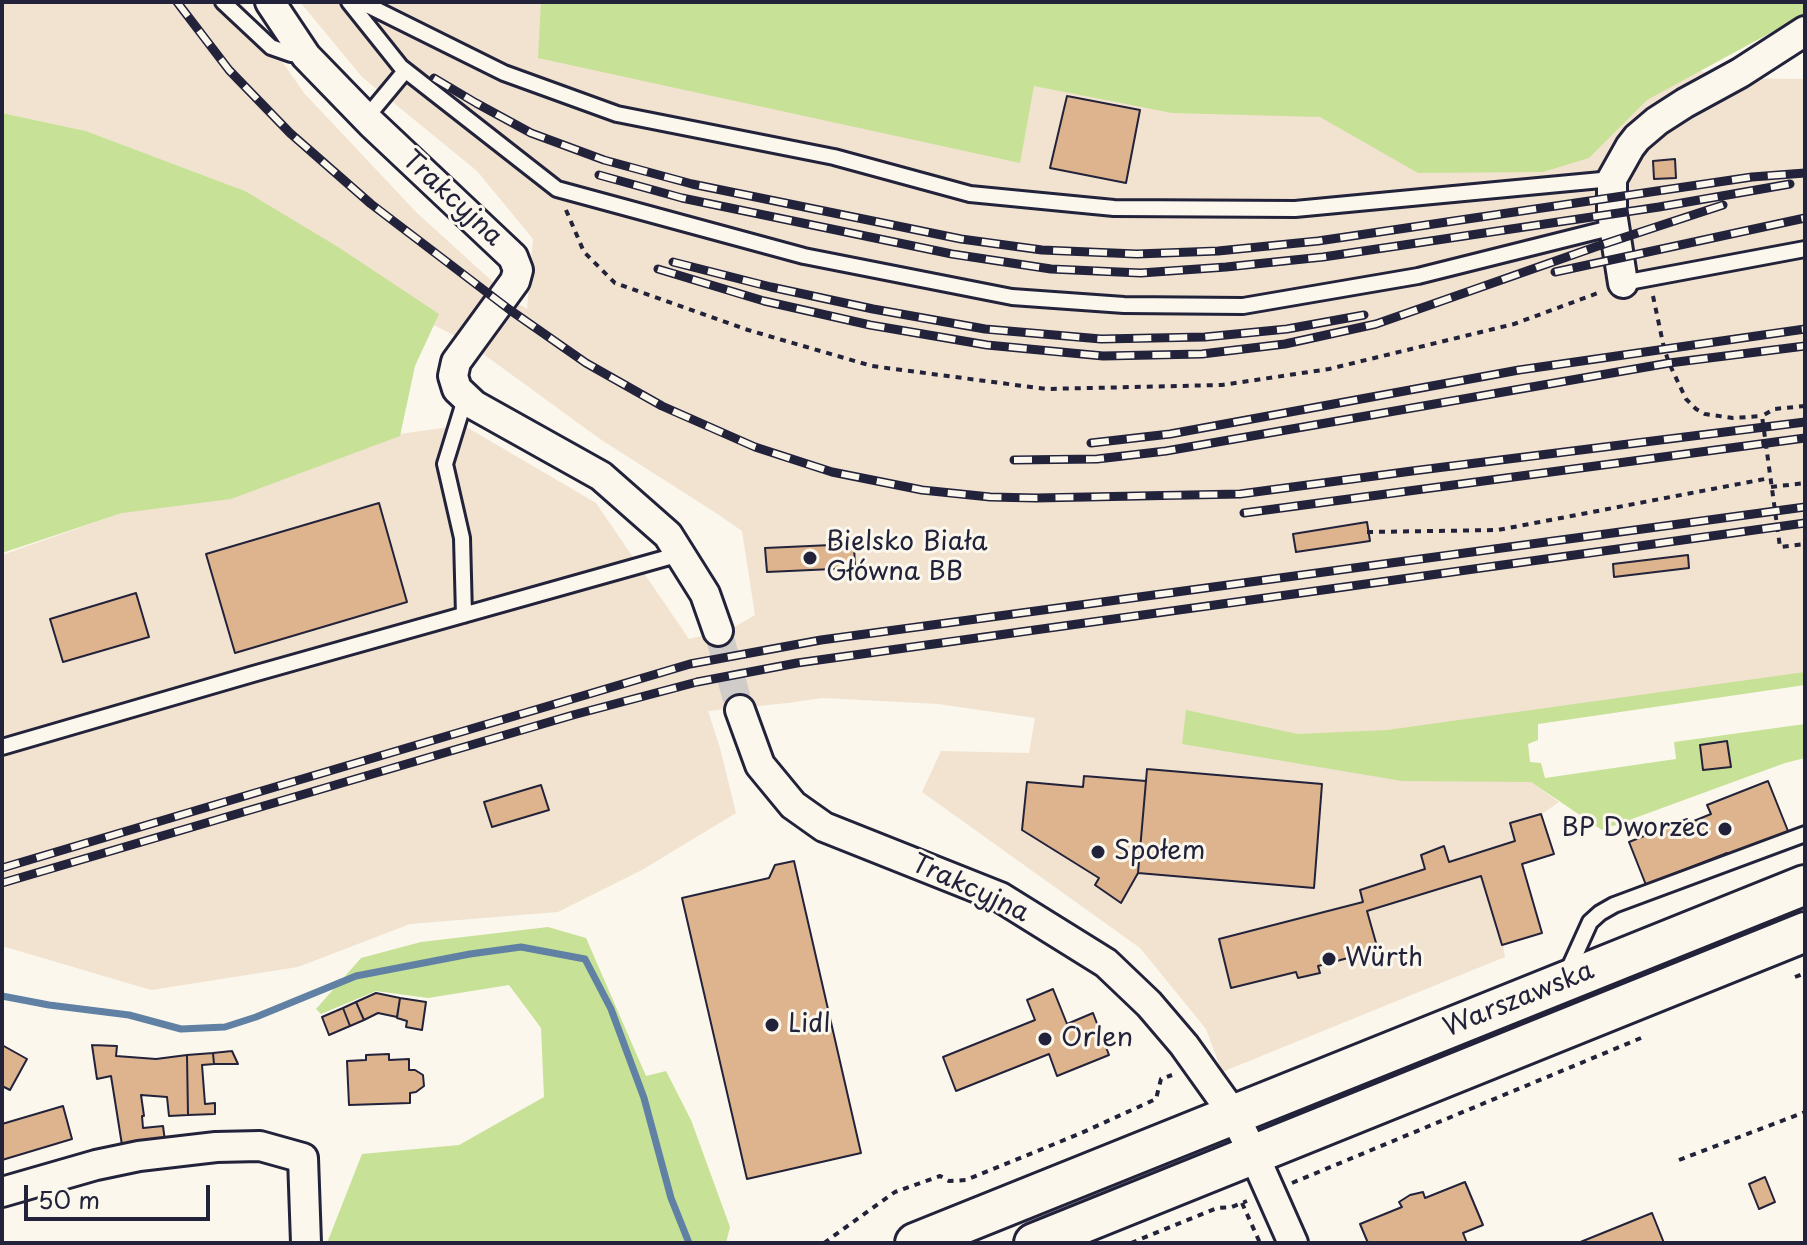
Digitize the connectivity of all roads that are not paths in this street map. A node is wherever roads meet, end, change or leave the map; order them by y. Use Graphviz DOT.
graph roads {
  1 [pos="223,2"];
  2 [pos="270,2"];
  3 [pos="349,2"];
  4 [pos="361,2"];
  5 [pos="1805,31"];
  6 [pos="306,56"];
  7 [pos="405,71"];
  8 [pos="366,118"];
  9 [pos="1612,179"];
  10 [pos="1614,227"];
  11 [pos="1805,249"];
  12 [pos="1636,281"];
  13 [pos="465,399"];
  14 [pos="680,554"];
  15 [pos="464,615"];
  16 [pos="718,631"];
  17 [pos="740,710"];
  18 [pos="2,747"];
  19 [pos="1805,834"];
  20 [pos="1805,885"];
  21 [pos="1805,932"];
  22 [pos="1563,982"];
  23 [pos="1234,1115"];
  24 [pos="1254,1155"];
  25 [pos="2,1192"];
  26 [pos="306,1243"];
  27 [pos="915,1243"];
  28 [pos="1034,1243"];
  29 [pos="1293,1243"];
  1 -- 6 [label="lane"];
  2 -- 6 [label="street, Trakcyjna"];
  3 -- 7 [label="lane"];
  4 -- 9 [label="lane"];
  5 -- 9 [label="street"];
  6 -- 8 [label="street, Trakcyjna"];
  7 -- 8 [label="lane"];
  7 -- 10 [label="lane"];
  8 -- 13 [label="street, Trakcyjna"];
  9 -- 10 [label="street"];
  10 -- 12 [label="street"];
  11 -- 12 [label="lane"];
  13 -- 14 [label="street"];
  13 -- 15 [label="lane"];
  14 -- 15 [label="lane"];
  14 -- 16 [label="street"];
  15 -- 18 [label="lane"];
  17 -- 23 [label="street, Trakcyjna"];
  19 -- 22 [label="lane"];
  20 -- 22 [label="main road, Warszawska"];
  21 -- 24 [label="main road, Warszawska"];
  22 -- 23 [label="main road, Warszawska"];
  23 -- 24 [label="street"];
  23 -- 27 [label="main road, Warszawska"];
  24 -- 28 [label="main road, Warszawska"];
  24 -- 29 [label="street"];
  25 -- 26 [label="street"];
}
